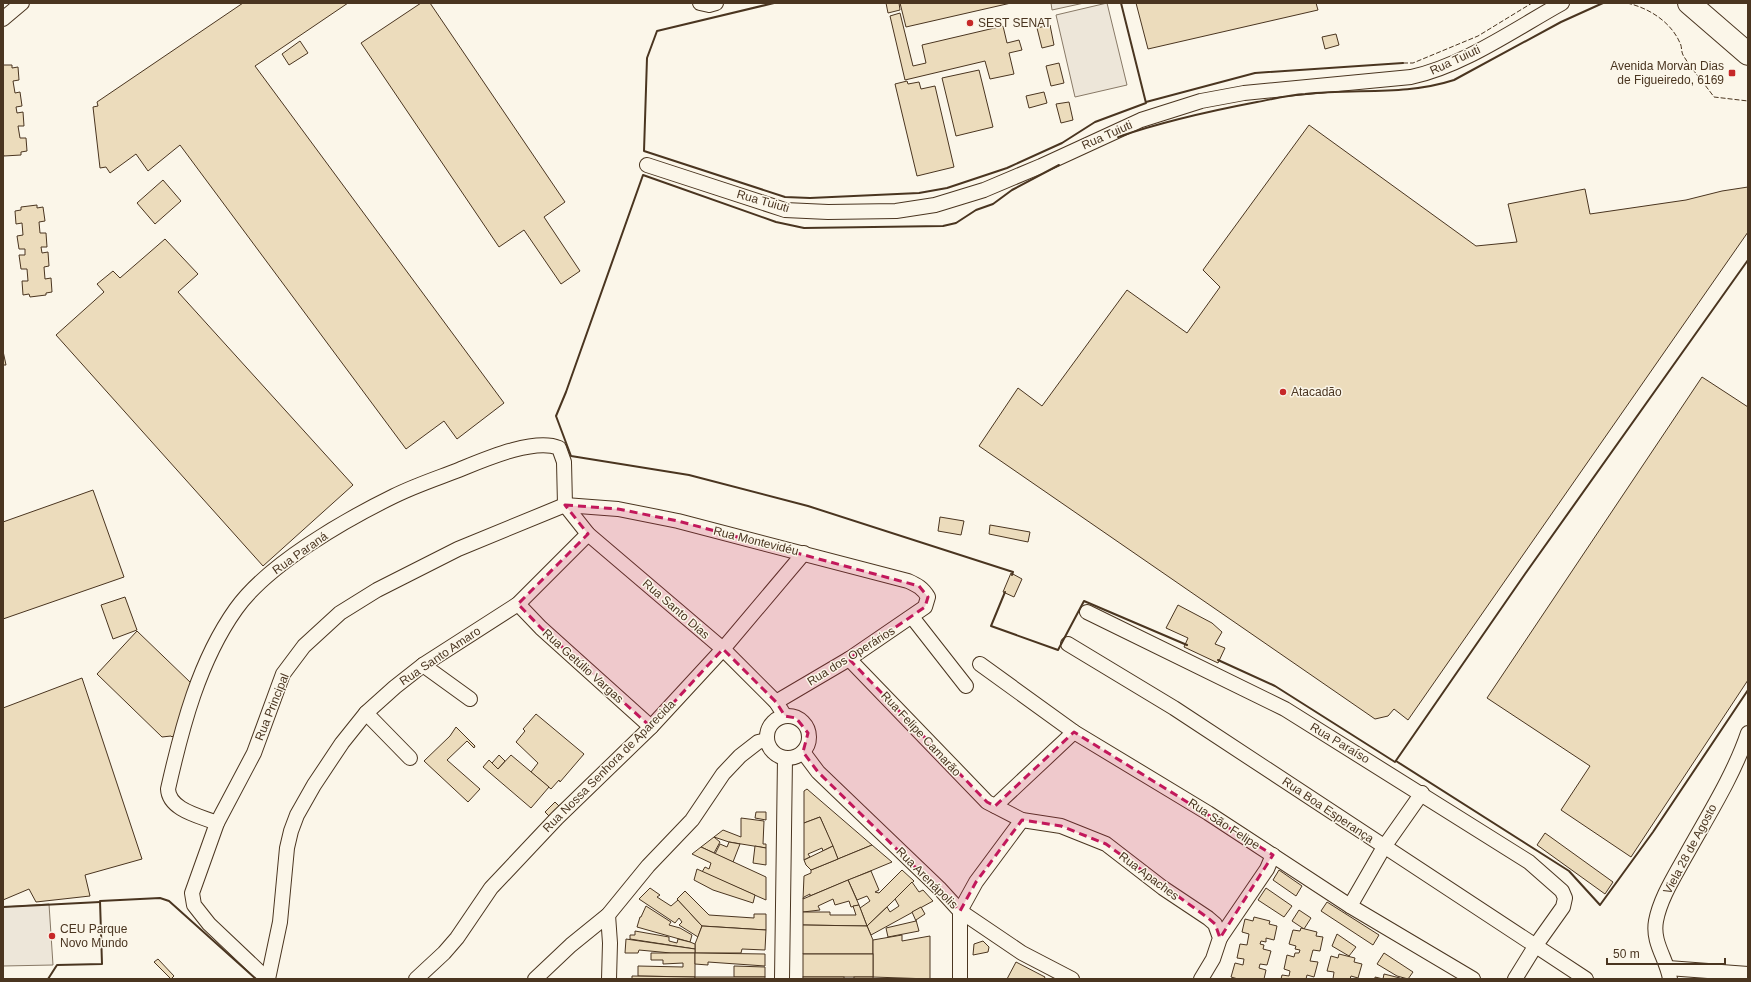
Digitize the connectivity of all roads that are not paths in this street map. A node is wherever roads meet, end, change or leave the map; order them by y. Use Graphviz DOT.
graph roads {
  1 [pos="22,3"];
  2 [pos="700,3"];
  3 [pos="716,3"];
  4 [pos="1562,3"];
  5 [pos="1689,3"];
  6 [pos="3,19"];
  7 [pos="1748,54"];
  8 [pos="647,165"];
  9 [pos="566,505"];
  10 [pos="588,534"];
  11 [pos="804,553"];
  12 [pos="518,604"];
  13 [pos="925,607"];
  14 [pos="1087,612"];
  15 [pos="912,617"];
  16 [pos="1068,644"];
  17 [pos="723,649"];
  18 [pos="849,659"];
  19 [pos="423,664"];
  20 [pos="980,664"];
  21 [pos="966,686"];
  22 [pos="470,699"];
  23 [pos="776,702"];
  24 [pos="366,713"];
  25 [pos="785,716"];
  26 [pos="651,727"];
  27 [pos="1074,732"];
  28 [pos="1748,733"];
  29 [pos="767,740"];
  30 [pos="803,752"];
  31 [pos="410,758"];
  32 [pos="785,758"];
  33 [pos="1743,760"];
  34 [pos="1422,793"];
  35 [pos="995,806"];
  36 [pos="1022,820"];
  37 [pos="217,822"];
  38 [pos="1384,847"];
  39 [pos="1273,855"];
  40 [pos="1350,906"];
  41 [pos="960,911"];
  42 [pos="608,915"];
  43 [pos="1220,938"];
  44 [pos="1536,945"];
  45 [pos="1669,974"];
  46 [pos="1748,974"];
  47 [pos="268,979"];
  48 [pos="416,979"];
  49 [pos="535,979"];
  50 [pos="610,979"];
  51 [pos="782,979"];
  52 [pos="960,979"];
  53 [pos="1072,979"];
  54 [pos="1201,979"];
  55 [pos="1473,979"];
  56 [pos="1515,979"];
  57 [pos="1586,979"];
  1 -- 6 [label="street"];
  2 -- 3 [label="street"];
  4 -- 8 [label="street, Rua Tuiuti"];
  5 -- 7 [label="highway"];
  9 -- 10 [label="street, Rua Santo Dias"];
  9 -- 11 [label="street, Rua Montevidéu"];
  9 -- 37 [label="street, Rua Principal"];
  9 -- 37 [label="street, Rua Paraná"];
  10 -- 12 [label="street, Rua Santo Amaro"];
  10 -- 17 [label="street, Rua Santo Dias"];
  11 -- 13 [label="street, Rua Montevidéu"];
  11 -- 17 [label="street, Rua Nossa Senhora de Aparecida"];
  12 -- 19 [label="street, Rua Santo Amaro"];
  12 -- 26 [label="street, Rua Getúlio Vargas"];
  13 -- 15 [label="street, Rua dos Operários"];
  14 -- 34 [label="street, Rua Paraíso"];
  15 -- 18 [label="street, Rua dos Operários"];
  15 -- 21 [label="street"];
  16 -- 38 [label="street, Rua Boa Esperança"];
  17 -- 23 [label="street, Rua Santo Dias"];
  17 -- 26 [label="street, Rua Nossa Senhora de Aparecida"];
  18 -- 23 [label="street, Rua dos Operários"];
  18 -- 35 [label="street, Rua Felipe Camarão"];
  19 -- 22 [label="street"];
  19 -- 24 [label="street, Rua Santo Amaro"];
  20 -- 27 [label="street, Rua São Felipe"];
  23 -- 25 [label="street, Rua Santo Dias"];
  24 -- 31 [label="street"];
  24 -- 47 [label="street, Rua Santo Amaro"];
  25 -- 29 [label="street"];
  25 -- 30 [label="street"];
  26 -- 48 [label="street, Rua Nossa Senhora de Aparecida"];
  27 -- 35 [label="street"];
  27 -- 39 [label="street, Rua São Felipe"];
  28 -- 33 [label="street, Viela 28 de Agosto"];
  29 -- 32 [label="street"];
  29 -- 42 [label="street"];
  30 -- 32 [label="street"];
  30 -- 41 [label="street, Rua Arenápolis"];
  32 -- 51 [label="street"];
  33 -- 45 [label="street, Viela 28 de Agosto"];
  34 -- 38 [label="street"];
  34 -- 44 [label="street, Rua Paraíso"];
  35 -- 36 [label="street, Rua Felipe Camarão"];
  36 -- 41 [label="street"];
  36 -- 43 [label="street, Rua Apaches"];
  37 -- 47 [label="street, Rua Principal"];
  38 -- 40 [label="street"];
  38 -- 44 [label="street, Rua Boa Esperança"];
  39 -- 40 [label="street, Rua São Felipe"];
  39 -- 43 [label="street"];
  40 -- 55 [label="street, Rua São Felipe"];
  41 -- 52 [label="street"];
  41 -- 53 [label="street, Rua Arenápolis"];
  42 -- 49 [label="street"];
  42 -- 50 [label="street"];
  43 -- 54 [label="street"];
  44 -- 56 [label="street"];
  44 -- 57 [label="street, Rua Boa Esperança"];
  45 -- 46 [label="street"];
}
